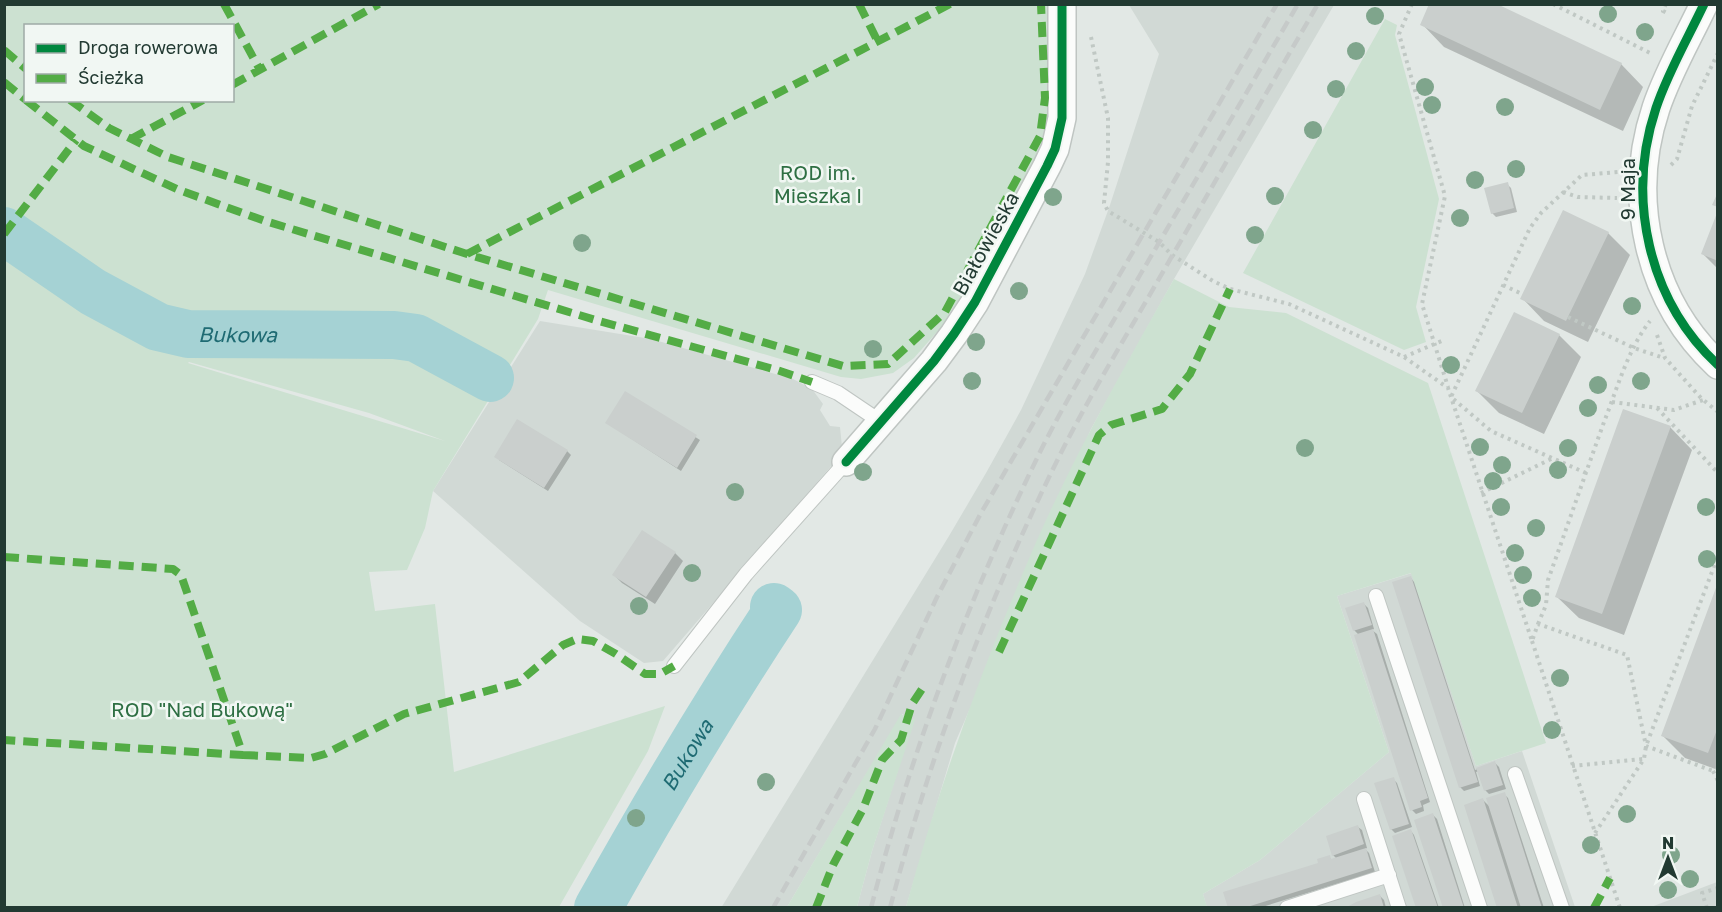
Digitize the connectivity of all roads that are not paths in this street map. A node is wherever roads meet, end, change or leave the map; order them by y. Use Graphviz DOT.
graph roads {
  1 [pos="1062,4"];
  2 [pos="1704,4"];
  3 [pos="1718,365"];
  4 [pos="812,382"];
  5 [pos="881,422"];
  6 [pos="846,462"];
  7 [pos="1376,596"];
  8 [pos="674,666"];
  9 [pos="1515,774"];
  10 [pos="1364,799"];
  11 [pos="1389,875"];
  12 [pos="1287,908"];
  13 [pos="1399,908"];
  14 [pos="1480,908"];
  15 [pos="1562,908"];
  1 -- 5 [label="street, Białowieska"];
  2 -- 3 [label="street, 9 Maja"];
  4 -- 5 [label="lane"];
  5 -- 6 [label="street, Białowieska"];
  6 -- 8 [label="lane"];
  7 -- 14 [label="lane"];
  9 -- 15 [label="lane"];
  10 -- 11 [label="lane"];
  11 -- 12 [label="lane"];
  11 -- 13 [label="lane"];
}
